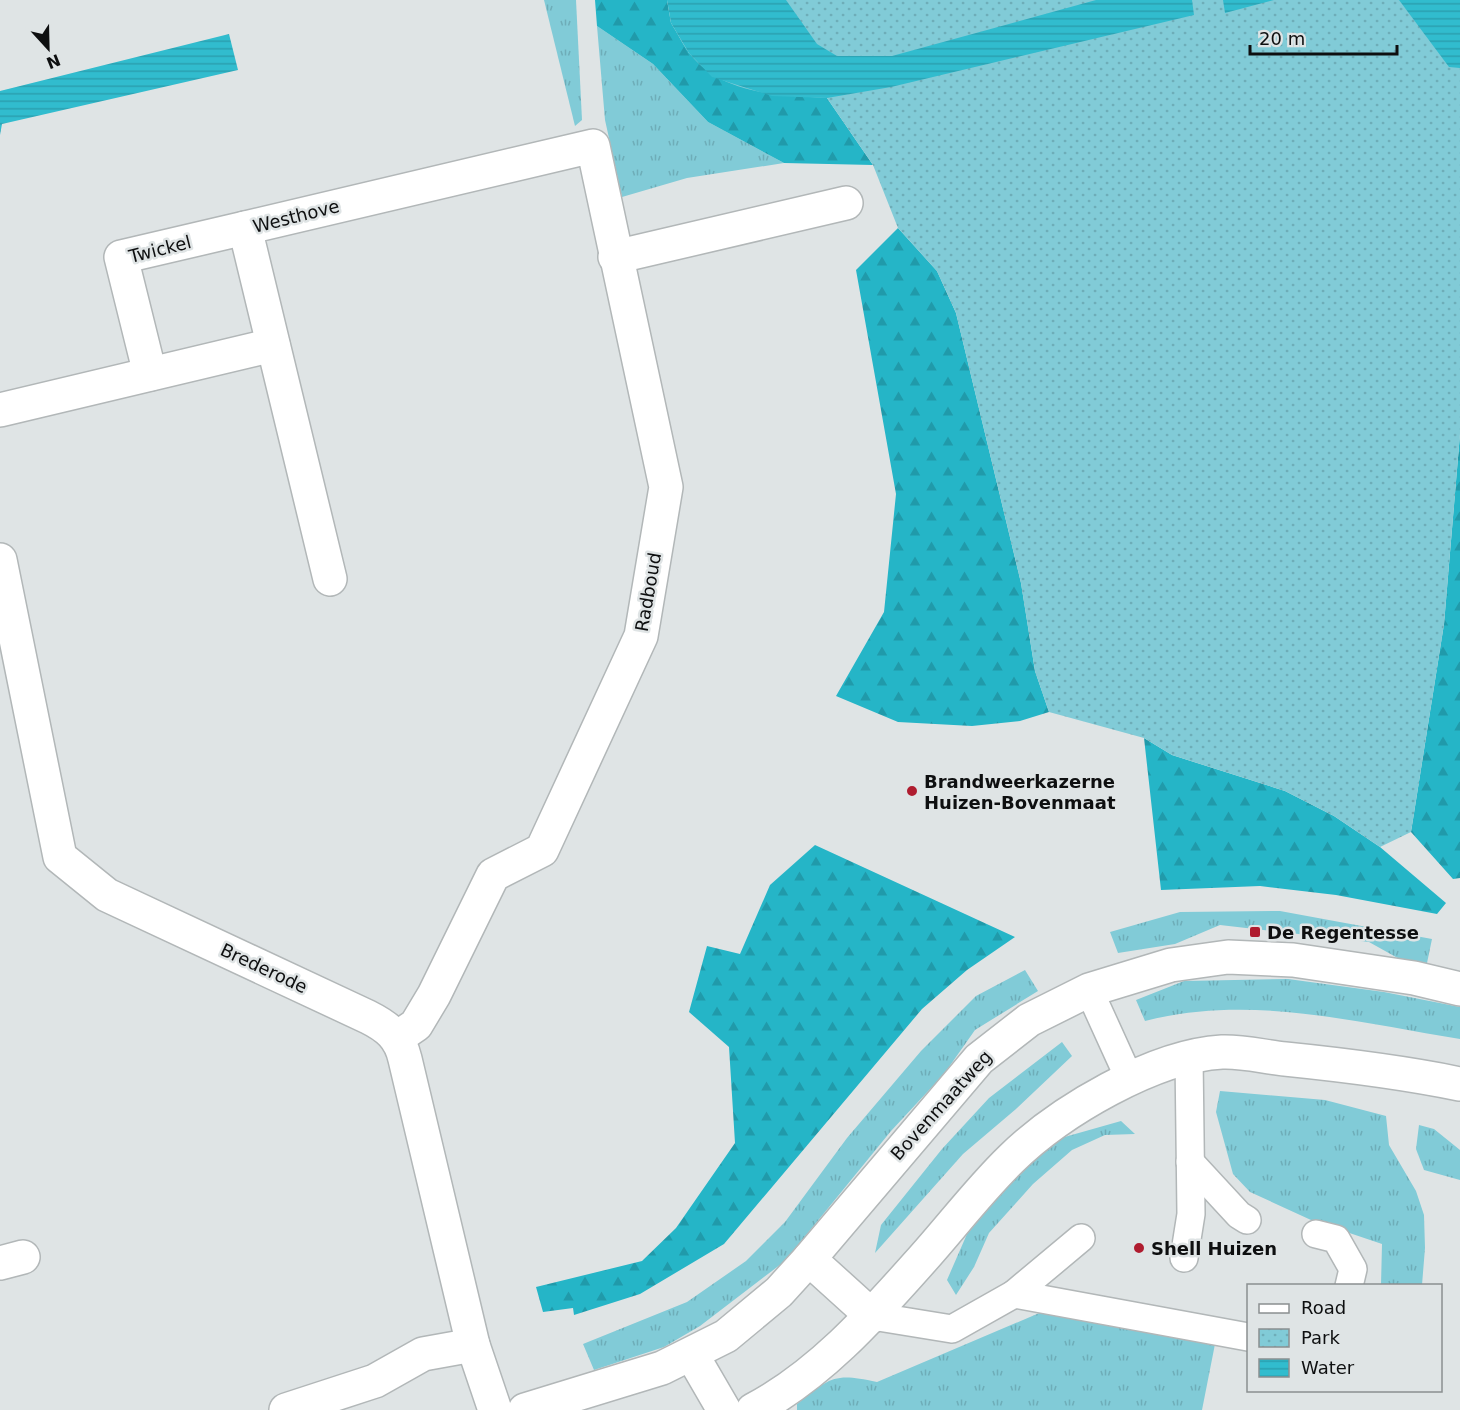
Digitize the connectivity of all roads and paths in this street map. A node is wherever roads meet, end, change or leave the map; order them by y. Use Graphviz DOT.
graph roads {
  1 [pos="592,146"];
  2 [pos="846,203"];
  3 [pos="245,228"];
  4 [pos="615,257"];
  5 [pos="273,345"];
  6 [pos="150,374"];
  7 [pos="0,410"];
  8 [pos="0,560"];
  9 [pos="330,579"];
  10 [pos="7,620"];
  11 [pos="1460,989"];
  12 [pos="1089,990"];
  13 [pos="397,1038"];
  14 [pos="1189,1057"];
  15 [pos="1129,1078"];
  16 [pos="1460,1084"];
  17 [pos="1190,1162"];
  18 [pos="1247,1220"];
  19 [pos="1316,1234"];
  20 [pos="1081,1238"];
  21 [pos="1184,1258"];
  22 [pos="809,1259"];
  23 [pos="1349,1284"];
  24 [pos="1014,1294"];
  25 [pos="872,1316"];
  26 [pos="1247,1337"];
  27 [pos="473,1345"];
  28 [pos="692,1355"];
  29 [pos="286,1410"];
  30 [pos="495,1410"];
  31 [pos="525,1410"];
  32 [pos="724,1410"];
  33 [pos="753,1410"];
  1 -- 3 [label="street, Westhove"];
  1 -- 4 [label="street, Radboud"];
  2 -- 4 [label="street"];
  3 -- 5 [label="street, Westhove"];
  3 -- 6 [label="street, Twickel"];
  4 -- 13 [label="street, Radboud"];
  5 -- 6 [label="street"];
  5 -- 9 [label="street, Westhove"];
  6 -- 7 [label="street"];
  8 -- 10 [label="street, Brederode"];
  10 -- 13 [label="street, Brederode"];
  11 -- 12 [label="street, Bovenmaatweg"];
  12 -- 15 [label="lane"];
  12 -- 22 [label="street, Bovenmaatweg"];
  13 -- 27 [label="street"];
  14 -- 15 [label="street"];
  14 -- 16 [label="street"];
  14 -- 17 [label="lane"];
  15 -- 25 [label="street"];
  17 -- 18 [label="lane"];
  17 -- 21 [label="lane"];
  19 -- 23 [label="lane"];
  20 -- 24 [label="lane"];
  22 -- 25 [label="street"];
  22 -- 28 [label="street, Bovenmaatweg"];
  24 -- 25 [label="lane"];
  24 -- 26 [label="lane"];
  25 -- 33 [label="street"];
  27 -- 29 [label="street"];
  27 -- 30 [label="street"];
  28 -- 31 [label="street, Bovenmaatweg"];
  28 -- 32 [label="street"];
}
